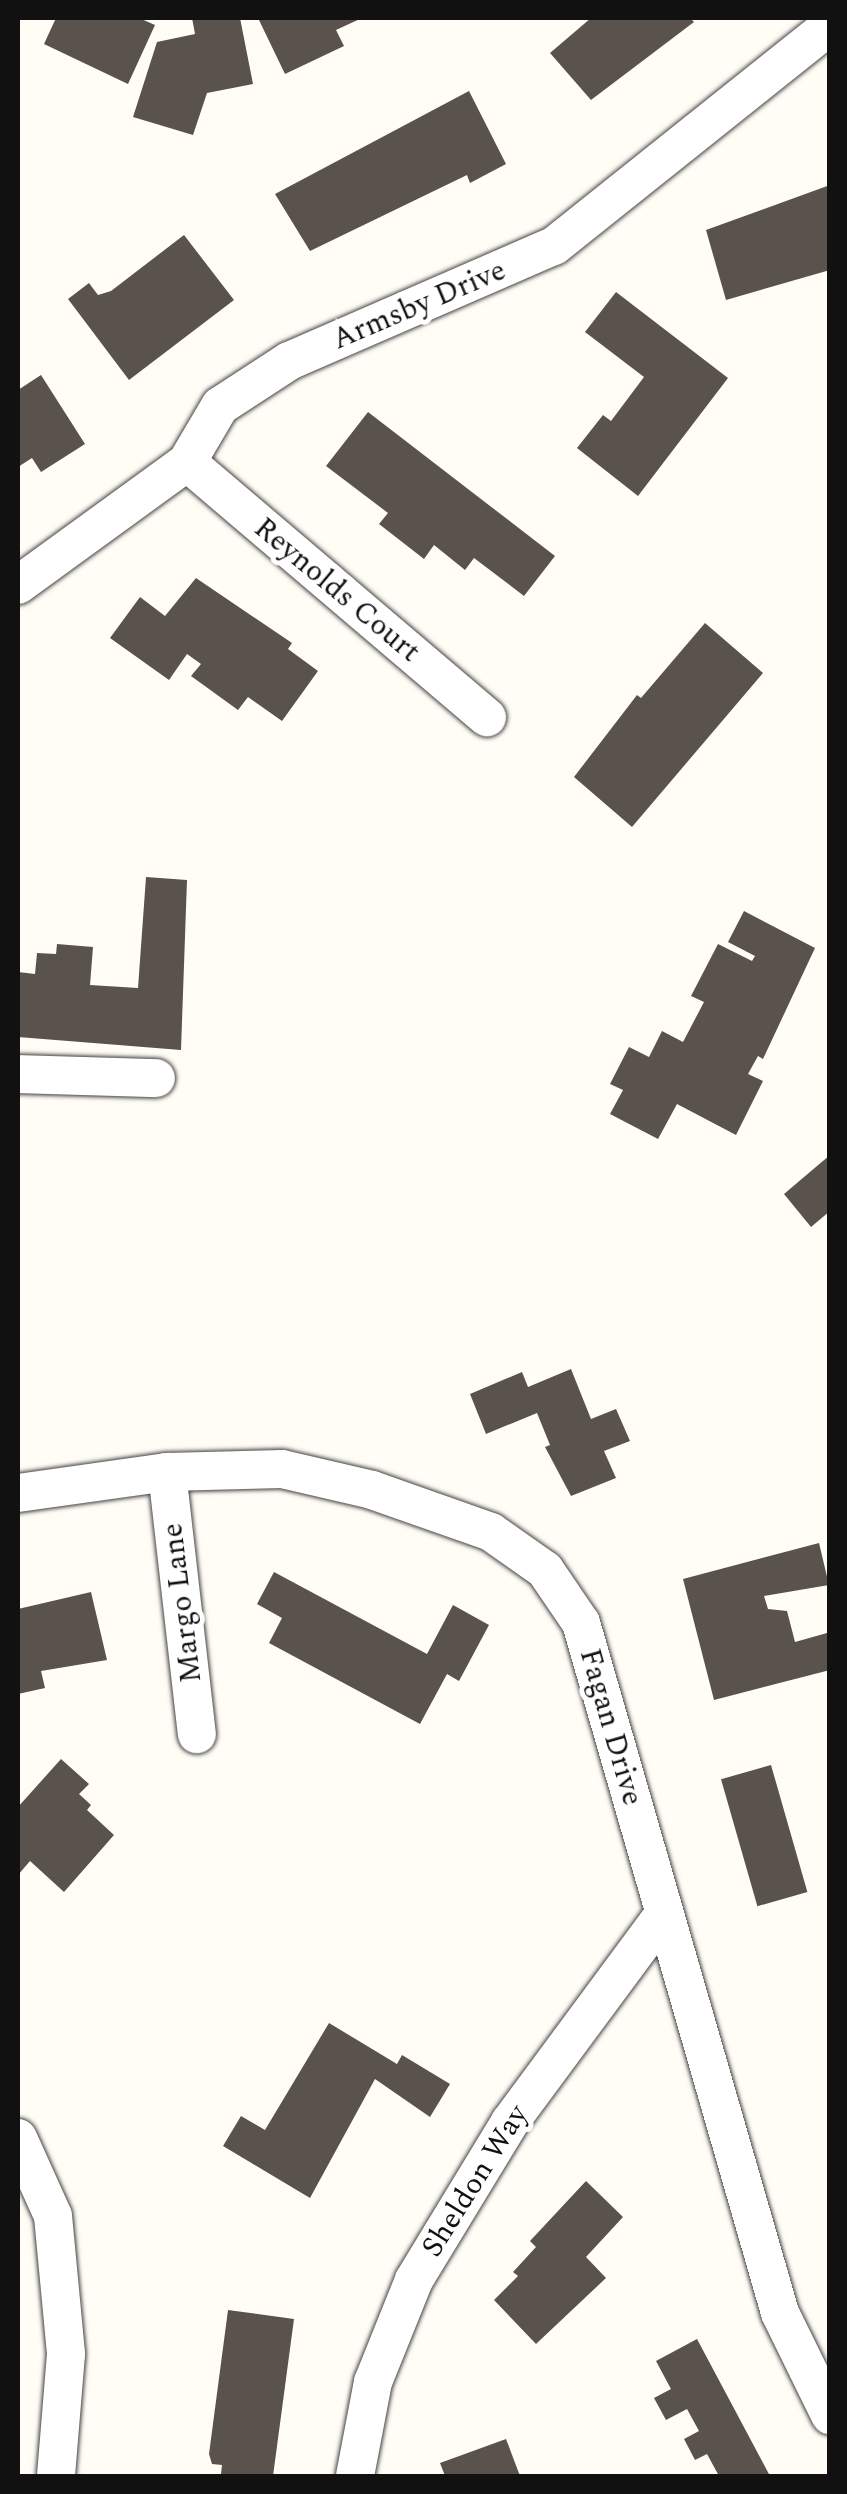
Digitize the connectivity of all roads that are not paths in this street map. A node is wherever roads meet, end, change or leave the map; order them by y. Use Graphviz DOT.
graph roads {
  1 [pos="830,26"];
  2 [pos="188,462"];
  3 [pos="18,585"];
  4 [pos="487,717"];
  5 [pos="18,1074"];
  6 [pos="156,1078"];
  7 [pos="166,1472"];
  8 [pos="18,1493"];
  9 [pos="196,1734"];
  10 [pos="661,1918"];
  11 [pos="18,2138"];
  12 [pos="830,2415"];
  13 [pos="56,2476"];
  14 [pos="355,2476"];
  1 -- 2 [label="street, Armsby Drive"];
  2 -- 3 [label="street, Armsby Drive"];
  2 -- 4 [label="street, Reynolds Court"];
  5 -- 6 [label="street"];
  7 -- 8 [label="street, Fagan Drive"];
  7 -- 9 [label="street, Margo Lane"];
  7 -- 10 [label="street, Fagan Drive"];
  10 -- 12 [label="street, Fagan Drive"];
  10 -- 14 [label="street, Sheldon Way"];
  11 -- 13 [label="street"];
}
